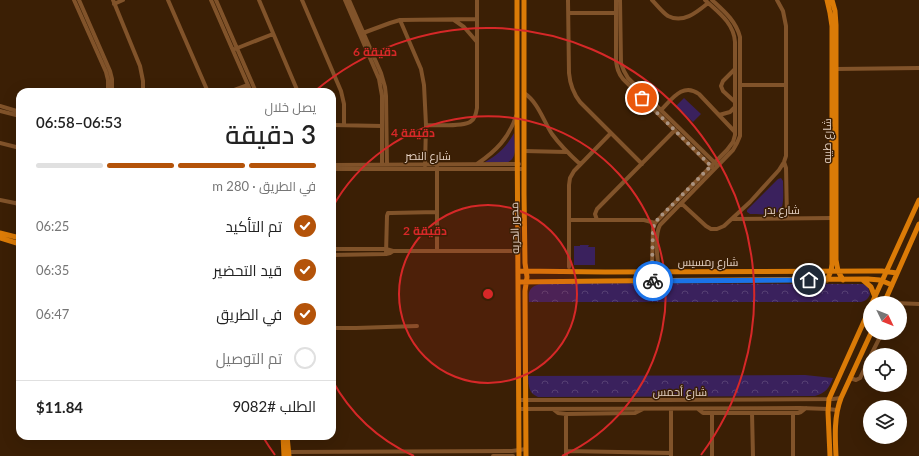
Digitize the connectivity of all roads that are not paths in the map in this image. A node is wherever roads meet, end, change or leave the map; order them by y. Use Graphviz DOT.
graph roads {
  1 [pos="74,0"];
  2 [pos="79,0"];
  3 [pos="123,0"];
  4 [pos="168,0"];
  5 [pos="211,0"];
  6 [pos="216,0"];
  7 [pos="258,0"];
  8 [pos="302,0"];
  9 [pos="477,0"];
  10 [pos="517,0"];
  11 [pos="524,0"];
  12 [pos="568,0"];
  13 [pos="616,0"];
  14 [pos="620,0"];
  15 [pos="652,0"];
  16 [pos="712,0"];
  17 [pos="777,0"];
  18 [pos="827,0"];
  19 [pos="832,0"];
  20 [pos="348,1"];
  21 [pos="707,1"];
  22 [pos="113,2"];
  23 [pos="568,13"];
  24 [pos="616,13"];
  25 [pos="400,20"];
  26 [pos="453,20"];
  27 [pos="477,20"];
  28 [pos="273,34"];
  29 [pos="363,34"];
  30 [pos="477,42"];
  31 [pos="235,49"];
  32 [pos="919,68"];
  33 [pos="735,69"];
  34 [pos="836,69"];
  35 [pos="248,85"];
  36 [pos="740,85"];
  37 [pos="786,86"];
  38 [pos="108,88"];
  39 [pos="112,88"];
  40 [pos="143,88"];
  41 [pos="206,88"];
  42 [pos="240,88"];
  43 [pos="249,88"];
  44 [pos="254,88"];
  45 [pos="296,88"];
  46 [pos="524,93"];
  47 [pos="735,105"];
  48 [pos="0,106"];
  49 [pos="661,110"];
  50 [pos="0,111"];
  51 [pos="16,111"];
  52 [pos="517,114"];
  53 [pos="16,115"];
  54 [pos="719,116"];
  55 [pos="834,123"];
  56 [pos="336,124"];
  57 [pos="344,125"];
  58 [pos="426,125"];
  59 [pos="382,126"];
  60 [pos="675,130"];
  61 [pos="735,132"];
  62 [pos="611,133"];
  63 [pos="0,143"];
  64 [pos="16,147"];
  65 [pos="524,151"];
  66 [pos="567,152"];
  67 [pos="783,160"];
  68 [pos="336,164"];
  69 [pos="580,164"];
  70 [pos="642,164"];
  71 [pos="385,166"];
  72 [pos="425,166"];
  73 [pos="477,166"];
  74 [pos="517,166"];
  75 [pos="524,166"];
  76 [pos="714,166"];
  77 [pos="437,167"];
  78 [pos="336,169"];
  79 [pos="0,200"];
  80 [pos="919,200"];
  81 [pos="16,203"];
  82 [pos="681,203"];
  83 [pos="437,212"];
  84 [pos="787,218"];
  85 [pos="832,218"];
  86 [pos="732,219"];
  87 [pos="569,220"];
  88 [pos="597,220"];
  89 [pos="655,223"];
  90 [pos="919,224"];
  91 [pos="0,233"];
  92 [pos="16,237"];
  93 [pos="0,238"];
  94 [pos="518,241"];
  95 [pos="524,241"];
  96 [pos="16,243"];
  97 [pos="336,249"];
  98 [pos="386,251"];
  99 [pos="437,251"];
  100 [pos="518,251"];
  101 [pos="336,255"];
  102 [pos="569,267"];
  103 [pos="518,271"];
  104 [pos="526,271"];
  105 [pos="831,271"];
  106 [pos="838,271"];
  107 [pos="651,272"];
  108 [pos="659,272"];
  109 [pos="887,272"];
  110 [pos="897,273"];
  111 [pos="827,280"];
  112 [pos="843,280"];
  113 [pos="863,280"];
  114 [pos="649,281"];
  115 [pos="663,281"];
  116 [pos="883,281"];
  117 [pos="518,282"];
  118 [pos="526,282"];
  119 [pos="892,286"];
  120 [pos="875,296"];
  121 [pos="876,296"];
  122 [pos="887,296"];
  123 [pos="907,303"];
  124 [pos="919,304"];
  125 [pos="863,324"];
  126 [pos="417,326"];
  127 [pos="336,328"];
  128 [pos="868,340"];
  129 [pos="863,372"];
  130 [pos="850,378"];
  131 [pos="841,398"];
  132 [pos="829,399"];
  133 [pos="519,400"];
  134 [pos="525,400"];
  135 [pos="665,400"];
  136 [pos="676,400"];
  137 [pos="665,408"];
  138 [pos="676,408"];
  139 [pos="697,408"];
  140 [pos="806,408"];
  141 [pos="519,409"];
  142 [pos="525,409"];
  143 [pos="552,409"];
  144 [pos="644,409"];
  145 [pos="671,409"];
  146 [pos="828,409"];
  147 [pos="837,410"];
  148 [pos="712,413"];
  149 [pos="752,413"];
  150 [pos="793,413"];
  151 [pos="566,414"];
  152 [pos="284,440"];
  153 [pos="287,440"];
  154 [pos="526,449"];
  155 [pos="519,453"];
  156 [pos="286,454"];
  157 [pos="360,454"];
  158 [pos="367,454"];
  159 [pos="566,454"];
  160 [pos="630,454"];
  161 [pos="671,454"];
  162 [pos="493,456"];
  163 [pos="513,456"];
  164 [pos="526,456"];
  165 [pos="712,456"];
  166 [pos="752,456"];
  167 [pos="793,456"];
  168 [pos="830,456"];
  169 [pos="836,456"];
  1 -- 38 [label="street"];
  2 -- 39 [label="street"];
  3 -- 22 [label="street"];
  4 -- 41 [label="street"];
  5 -- 31 [label="street"];
  6 -- 31 [label="street"];
  7 -- 28 [label="street"];
  8 -- 57 [label="street"];
  9 -- 27 [label="street"];
  10 -- 52 [label="main road, محور الحريه"];
  11 -- 46 [label="main road, محور الحريه"];
  12 -- 23 [label="street"];
  13 -- 24 [label="street"];
  14 -- 49 [label="street"];
  15 -- 21 [label="street"];
  16 -- 36 [label="street"];
  17 -- 37 [label="street"];
  18 -- 55 [label="main road, شارع طيبه"];
  19 -- 34 [label="main road, شارع طيبه"];
  20 -- 29 [label="street"];
  20 -- 59 [label="street"];
  21 -- 33 [label="street"];
  22 -- 40 [label="street"];
  23 -- 24 [label="street"];
  23 -- 62 [label="street"];
  24 -- 60 [label="street"];
  25 -- 26 [label="street"];
  25 -- 29 [label="street"];
  25 -- 58 [label="street"];
  26 -- 27 [label="street"];
  26 -- 30 [label="street"];
  27 -- 30 [label="street"];
  28 -- 31 [label="street"];
  28 -- 45 [label="street"];
  29 -- 71 [label="street"];
  30 -- 58 [label="street"];
  31 -- 35 [label="street"];
  31 -- 44 [label="street"];
  32 -- 34 [label="street"];
  33 -- 47 [label="street"];
  33 -- 47 [label="street"];
  34 -- 55 [label="main road, شارع طيبه"];
  35 -- 42 [label="street"];
  35 -- 43 [label="street"];
  36 -- 37 [label="street"];
  36 -- 76 [label="street"];
  37 -- 67 [label="street"];
  46 -- 65 [label="main road, محور الحريه"];
  46 -- 66 [label="street"];
  47 -- 54 [label="street"];
  47 -- 61 [label="street"];
  48 -- 51 [label="street"];
  49 -- 54 [label="street"];
  49 -- 76 [label="street"];
  50 -- 53 [label="street"];
  52 -- 73 [label="street"];
  52 -- 74 [label="main road, محور الحريه"];
  54 -- 61 [label="street"];
  55 -- 85 [label="main road, شارع طيبه"];
  55 -- 106 [label="main road, شارع طيبه"];
  56 -- 57 [label="street"];
  57 -- 59 [label="street"];
  58 -- 72 [label="street"];
  59 -- 71 [label="street"];
  60 -- 70 [label="street"];
  60 -- 76 [label="street"];
  61 -- 76 [label="street"];
  62 -- 69 [label="street"];
  62 -- 70 [label="street"];
  63 -- 64 [label="street"];
  65 -- 66 [label="street"];
  65 -- 75 [label="main road, محور الحريه"];
  66 -- 69 [label="street"];
  67 -- 84 [label="street"];
  67 -- 86 [label="street"];
  68 -- 71 [label="street, شارع النصر"];
  69 -- 87 [label="street"];
  70 -- 88 [label="street"];
  71 -- 72 [label="street, شارع النصر"];
  71 -- 78 [label="street, شارع النصر"];
  72 -- 77 [label="street, شارع النصر"];
  73 -- 74 [label="street, شارع النصر"];
  73 -- 77 [label="street, شارع النصر"];
  74 -- 75 [label="street, شارع النصر"];
  74 -- 94 [label="main road, محور الحريه"];
  75 -- 95 [label="main road, محور الحريه"];
  76 -- 82 [label="street"];
  76 -- 89 [label="street"];
  77 -- 83 [label="street"];
  79 -- 81 [label="street"];
  80 -- 109 [label="main road"];
  82 -- 86 [label="street"];
  82 -- 108 [label="street"];
  83 -- 98 [label="street"];
  83 -- 99 [label="street"];
  84 -- 85 [label="street, شارع بدر"];
  84 -- 86 [label="street, شارع بدر"];
  85 -- 105 [label="main road, شارع طيبه"];
  87 -- 88 [label="street"];
  87 -- 102 [label="street"];
  88 -- 89 [label="street"];
  89 -- 107 [label="street"];
  90 -- 110 [label="main road"];
  91 -- 92 [label="main road"];
  93 -- 96 [label="main road"];
  94 -- 95 [label="main road"];
  94 -- 100 [label="main road, محور الحريه"];
  95 -- 104 [label="main road, محور الحريه"];
  97 -- 98 [label="street"];
  98 -- 99 [label="street"];
  98 -- 101 [label="street"];
  99 -- 100 [label="street"];
  100 -- 103 [label="main road, محور الحريه"];
  103 -- 104 [label="main road, شارع رمسيس"];
  103 -- 117 [label="main road, محور الحريه"];
  104 -- 107 [label="main road, شارع رمسيس"];
  104 -- 118 [label="main road, محور الحريه"];
  105 -- 106 [label="main road, شارع رمسيس"];
  105 -- 108 [label="main road, شارع رمسيس"];
  105 -- 111 [label="main road, شارع طيبه"];
  106 -- 109 [label="main road, شارع رمسيس"];
  106 -- 112 [label="main road, شارع طيبه"];
  107 -- 108 [label="main road, شارع رمسيس"];
  107 -- 114 [label="street"];
  108 -- 115 [label="street"];
  109 -- 110 [label="main road, شارع رمسيس"];
  109 -- 116 [label="main road"];
  110 -- 119 [label="main road"];
  111 -- 112 [label="main road, شارع رمسيس"];
  111 -- 115 [label="main road, شارع رمسيس"];
  112 -- 113 [label="main road, شارع رمسيس"];
  113 -- 116 [label="main road, شارع رمسيس"];
  113 -- 120 [label="main road"];
  114 -- 115 [label="main road, شارع رمسيس"];
  114 -- 118 [label="main road, شارع رمسيس"];
  116 -- 119 [label="main road, شارع رمسيس"];
  116 -- 121 [label="main road"];
  117 -- 118 [label="main road, شارع رمسيس"];
  117 -- 133 [label="main road, محور الحريه"];
  118 -- 134 [label="main road, محور الحريه"];
  119 -- 122 [label="main road"];
  123 -- 124 [label="street"];
  125 -- 132 [label="main road"];
  126 -- 127 [label="street"];
  128 -- 130 [label="main road"];
  129 -- 130 [label="street"];
  130 -- 131 [label="main road"];
  131 -- 132 [label="street, شارع أحمس"];
  131 -- 147 [label="main road"];
  132 -- 136 [label="street, شارع أحمس"];
  132 -- 146 [label="main road"];
  133 -- 134 [label="street, شارع أحمس"];
  133 -- 141 [label="main road, محور الحريه"];
  134 -- 135 [label="street, شارع أحمس"];
  134 -- 142 [label="main road, محور الحريه"];
  135 -- 136 [label="street, شارع أحمس"];
  135 -- 137 [label="street"];
  136 -- 138 [label="street"];
  137 -- 144 [label="street, شارع أحمس"];
  137 -- 145 [label="street, شارع أحمس"];
  138 -- 139 [label="street, شارع أحمس"];
  138 -- 145 [label="street, شارع أحمس"];
  139 -- 140 [label="street, شارع أحمس"];
  139 -- 148 [label="street"];
  140 -- 146 [label="street, شارع أحمس"];
  140 -- 150 [label="street"];
  141 -- 142 [label="street, شارع أحمس"];
  141 -- 155 [label="main road, محور الحريه"];
  142 -- 143 [label="street, شارع أحمس"];
  142 -- 154 [label="main road, محور الحريه"];
  143 -- 144 [label="street, شارع أحمس"];
  143 -- 151 [label="street"];
  144 -- 151 [label="street"];
  145 -- 161 [label="street"];
  146 -- 147 [label="street, شارع أحمس"];
  146 -- 168 [label="main road"];
  147 -- 169 [label="main road"];
  148 -- 149 [label="street"];
  148 -- 165 [label="street"];
  149 -- 150 [label="street"];
  149 -- 166 [label="street"];
  150 -- 167 [label="street"];
  151 -- 159 [label="street"];
  152 -- 156 [label="main road"];
  153 -- 156 [label="main road"];
  154 -- 155 [label="street"];
  154 -- 164 [label="main road, محور الحريه"];
  155 -- 158 [label="street"];
  156 -- 157 [label="street"];
  157 -- 158 [label="street"];
  159 -- 160 [label="street"];
  160 -- 161 [label="street"];
  162 -- 163 [label="street"];
}
